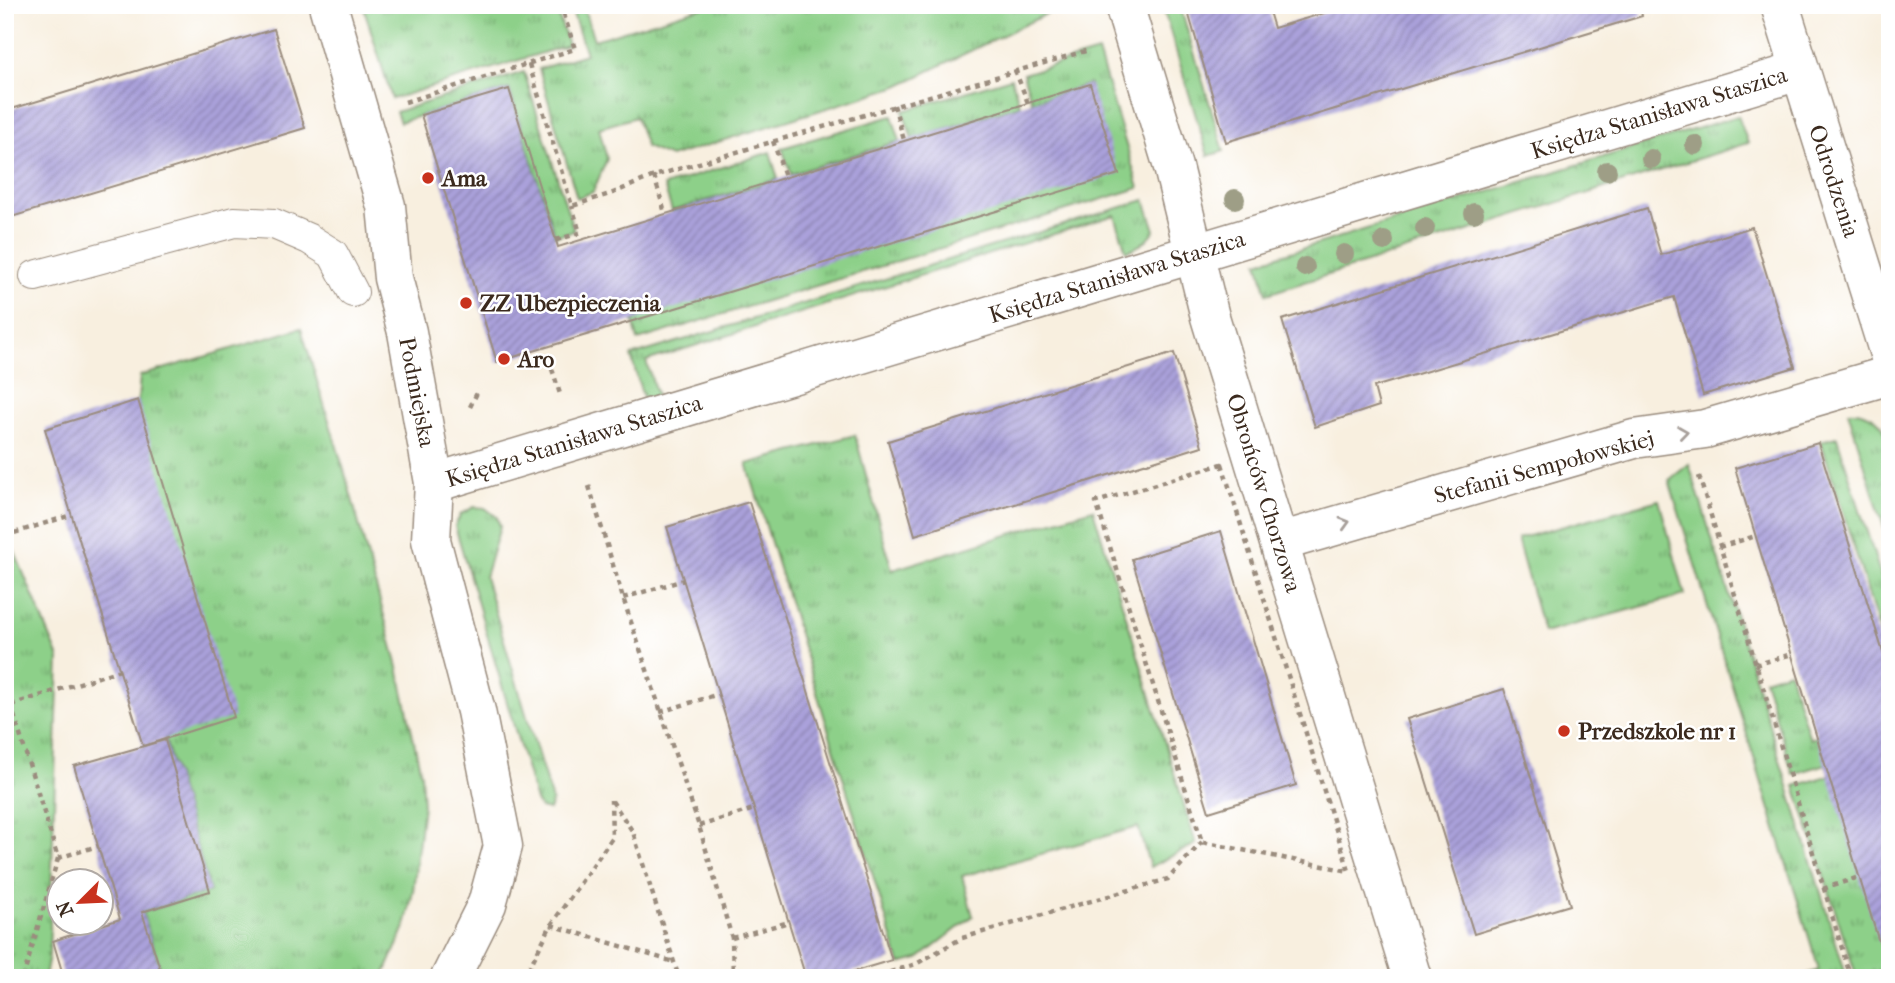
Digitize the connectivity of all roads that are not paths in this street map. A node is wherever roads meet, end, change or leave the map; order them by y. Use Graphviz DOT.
graph roads {
  1 [pos="328,5"];
  2 [pos="1124,5"];
  3 [pos="1780,5"];
  4 [pos="1799,71"];
  5 [pos="1195,254"];
  6 [pos="35,276"];
  7 [pos="354,292"];
  8 [pos="1890,357"];
  9 [pos="1890,375"];
  10 [pos="435,483"];
  11 [pos="1280,542"];
  12 [pos="450,978"];
  13 [pos="1412,978"];
  1 -- 10 [label="street, Podmiejska"];
  2 -- 5 [label="street, Obrońców Chorzowa"];
  3 -- 4 [label="street, Odrodzenia"];
  4 -- 5 [label="street, Księdza Stanisława Staszica"];
  4 -- 8 [label="street, Odrodzenia"];
  5 -- 10 [label="street, Księdza Stanisława Staszica"];
  5 -- 11 [label="street, Obrońców Chorzowa"];
  6 -- 7 [label="lane"];
  11 -- 9 [label="street, Stefanii Sempołowskiej, one-way"];
  10 -- 12 [label="street, Podmiejska"];
  11 -- 13 [label="street, Obrońców Chorzowa"];
}
